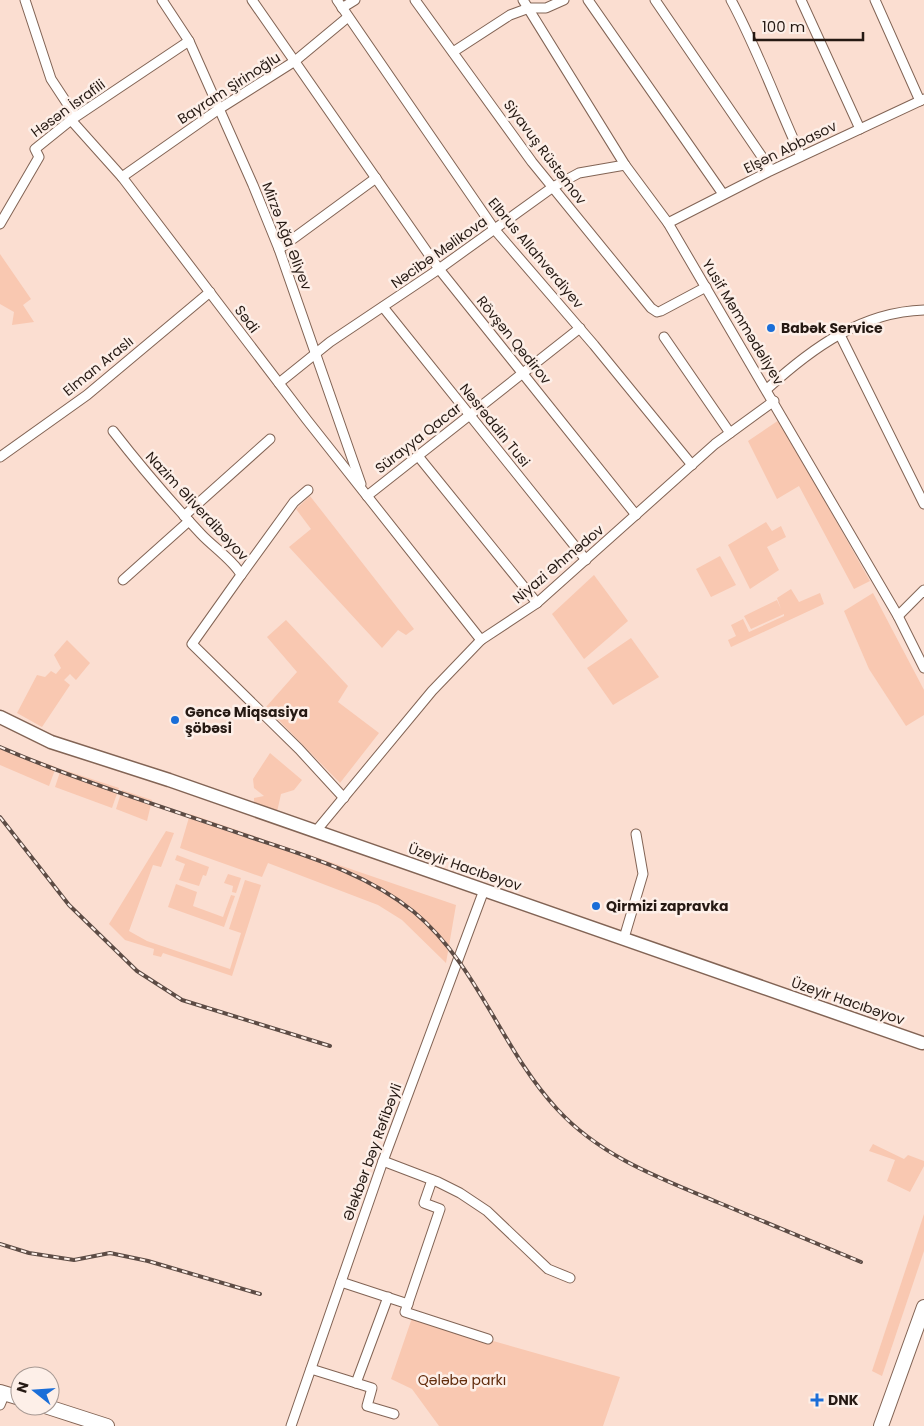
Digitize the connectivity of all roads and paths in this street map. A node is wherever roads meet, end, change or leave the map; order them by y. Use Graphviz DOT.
graph roads {
  1 [pos="25,0"];
  2 [pos="162,0"];
  3 [pos="252,0"];
  4 [pos="337,0"];
  5 [pos="355,0"];
  6 [pos="415,0"];
  7 [pos="564,0"];
  8 [pos="588,0"];
  9 [pos="655,0"];
  10 [pos="731,0"];
  11 [pos="801,0"];
  12 [pos="875,0"];
  13 [pos="526,4"];
  14 [pos="342,8"];
  15 [pos="348,17"];
  16 [pos="189,41"];
  17 [pos="453,52"];
  18 [pos="295,61"];
  19 [pos="922,100"];
  20 [pos="219,109"];
  21 [pos="71,120"];
  22 [pos="860,129"];
  23 [pos="801,156"];
  24 [pos="625,165"];
  25 [pos="772,170"];
  26 [pos="122,177"];
  27 [pos="376,178"];
  28 [pos="553,187"];
  29 [pos="723,194"];
  30 [pos="668,223"];
  31 [pos="0,224"];
  32 [pos="496,230"];
  33 [pos="279,249"];
  34 [pos="439,269"];
  35 [pos="706,286"];
  36 [pos="210,292"];
  37 [pos="383,306"];
  38 [pos="924,310"];
  39 [pos="580,328"];
  40 [pos="839,334"];
  41 [pos="664,337"];
  42 [pos="316,352"];
  43 [pos="523,374"];
  44 [pos="279,383"];
  45 [pos="767,388"];
  46 [pos="774,401"];
  47 [pos="470,415"];
  48 [pos="113,430"];
  49 [pos="730,433"];
  50 [pos="270,439"];
  51 [pos="0,456"];
  52 [pos="418,456"];
  53 [pos="692,464"];
  54 [pos="308,490"];
  55 [pos="365,494"];
  56 [pos="924,504"];
  57 [pos="636,515"];
  58 [pos="186,518"];
  59 [pos="586,560"];
  60 [pos="241,576"];
  61 [pos="123,580"];
  62 [pos="924,590"];
  63 [pos="536,604"];
  64 [pos="898,616"];
  65 [pos="481,640"];
  66 [pos="924,668"];
  67 [pos="0,717"];
  68 [pos="344,798"];
  69 [pos="316,831"];
  70 [pos="636,834"];
  71 [pos="484,890"];
  72 [pos="624,938"];
  73 [pos="923,1043"];
  74 [pos="383,1161"];
  75 [pos="432,1180"];
  76 [pos="570,1278"];
  77 [pos="341,1282"];
  78 [pos="388,1297"];
  79 [pos="408,1304"];
  80 [pos="924,1307"];
  81 [pos="488,1339"];
  82 [pos="311,1369"];
  83 [pos="356,1383"];
  84 [pos="60,1411"];
  85 [pos="394,1414"];
  86 [pos="107,1426"];
  87 [pos="291,1426"];
  88 [pos="881,1426"];
  1 -- 21 [label="street, Sədi"];
  2 -- 16 [label="street, Mirzə Ağa Əliyev"];
  3 -- 18 [label="street, Rövşən Qədirov"];
  4 -- 14 [label="street, Elbrus Allahverdiyev"];
  5 -- 14 [label="street"];
  6 -- 17 [label="street, Siyavuş Rüstəmov"];
  7 -- 13 [label="street"];
  8 -- 29 [label="street"];
  9 -- 25 [label="street"];
  10 -- 23 [label="street"];
  11 -- 22 [label="street"];
  12 -- 19 [label="street"];
  13 -- 17 [label="street"];
  13 -- 24 [label="street, Yusif Məmmədəliyev"];
  14 -- 15 [label="street, Elbrus Allahverdiyev"];
  15 -- 18 [label="street, Bayram Şirinoğlu"];
  15 -- 32 [label="street, Elbrus Allahverdiyev"];
  16 -- 20 [label="street, Mirzə Ağa Əliyev"];
  16 -- 21 [label="street, Həsən İsrafili"];
  17 -- 28 [label="street, Siyavuş Rüstəmov"];
  18 -- 20 [label="street, Bayram Şirinoğlu"];
  18 -- 27 [label="street, Rövşən Qədirov"];
  19 -- 22 [label="street, Elşən Abbasov"];
  20 -- 26 [label="street, Bayram Şirinoğlu"];
  20 -- 33 [label="street, Mirzə Ağa Əliyev"];
  21 -- 26 [label="street, Sədi"];
  21 -- 31 [label="street, Həsən İsrafili"];
  22 -- 23 [label="street, Elşən Abbasov"];
  23 -- 25 [label="street, Elşən Abbasov"];
  24 -- 28 [label="street, Nəcibə Məlikova"];
  24 -- 30 [label="street, Yusif Məmmədəliyev"];
  25 -- 29 [label="street, Elşən Abbasov"];
  26 -- 36 [label="street, Sədi"];
  27 -- 33 [label="street"];
  27 -- 34 [label="street, Rövşən Qədirov"];
  28 -- 32 [label="street, Nəcibə Məlikova"];
  28 -- 35 [label="street, Siyavuş Rüstəmov"];
  29 -- 30 [label="street, Elşən Abbasov"];
  30 -- 35 [label="street, Yusif Məmmədəliyev"];
  32 -- 34 [label="street, Nəcibə Məlikova"];
  32 -- 39 [label="street, Elbrus Allahverdiyev"];
  33 -- 42 [label="street, Mirzə Ağa Əliyev"];
  34 -- 37 [label="street, Nəcibə Məlikova"];
  34 -- 43 [label="street, Rövşən Qədirov"];
  35 -- 45 [label="street, Yusif Məmmədəliyev"];
  36 -- 44 [label="street, Sədi"];
  36 -- 51 [label="street, Elman Araslı"];
  37 -- 42 [label="street, Nəcibə Məlikova"];
  37 -- 47 [label="street, Nəsrəddin Tusi"];
  38 -- 40 [label="street"];
  39 -- 43 [label="street, Sürayya Qacar"];
  39 -- 53 [label="street, Elbrus Allahverdiyev"];
  40 -- 45 [label="street"];
  40 -- 56 [label="street"];
  41 -- 49 [label="street"];
  42 -- 44 [label="street, Nəcibə Məlikova"];
  42 -- 55 [label="street, Mirzə Ağa Əliyev"];
  43 -- 47 [label="street, Sürayya Qacar"];
  43 -- 57 [label="street, Rövşən Qədirov"];
  44 -- 55 [label="street, Sədi"];
  45 -- 46 [label="street, Yusif Məmmədəliyev"];
  46 -- 49 [label="street, Niyazi Əhmədov"];
  46 -- 64 [label="street, Yusif Məmmədəliyev"];
  47 -- 52 [label="street, Sürayya Qacar"];
  47 -- 59 [label="street, Nəsrəddin Tusi"];
  48 -- 58 [label="street, Nazim Əliverdibəyov"];
  49 -- 53 [label="street, Niyazi Əhmədov"];
  50 -- 58 [label="street"];
  52 -- 55 [label="street, Sürayya Qacar"];
  52 -- 63 [label="street"];
  53 -- 57 [label="street, Niyazi Əhmədov"];
  54 -- 60 [label="street"];
  55 -- 65 [label="street, Sədi"];
  57 -- 59 [label="street, Niyazi Əhmədov"];
  58 -- 60 [label="street, Nazim Əliverdibəyov"];
  58 -- 61 [label="street"];
  59 -- 63 [label="street, Niyazi Əhmədov"];
  60 -- 68 [label="street, Nazim Əliverdibəyov"];
  62 -- 64 [label="street"];
  63 -- 65 [label="street, Niyazi Əhmədov"];
  64 -- 66 [label="street, Yusif Məmmədəliyev"];
  65 -- 68 [label="street, Niyazi Əhmədov"];
  67 -- 69 [label="main road, Üzeyir Hacıbəyov"];
  68 -- 69 [label="street, Niyazi Əhmədov"];
  69 -- 71 [label="main road, Üzeyir Hacıbəyov"];
  70 -- 72 [label="street"];
  71 -- 72 [label="main road, Üzeyir Hacıbəyov"];
  71 -- 74 [label="street, Ələkbər bəy Rəfibəyli"];
  72 -- 73 [label="main road, Üzeyir Hacıbəyov"];
  74 -- 75 [label="street"];
  74 -- 77 [label="street, Ələkbər bəy Rəfibəyli"];
  75 -- 76 [label="street"];
  75 -- 79 [label="street"];
  77 -- 78 [label="street"];
  77 -- 82 [label="street, Ələkbər bəy Rəfibəyli"];
  78 -- 79 [label="street"];
  78 -- 83 [label="street"];
  79 -- 81 [label="street"];
  80 -- 88 [label="main road"];
  82 -- 83 [label="street"];
  82 -- 87 [label="street, Ələkbər bəy Rəfibəyli"];
  83 -- 85 [label="street"];
  84 -- 86 [label="main road"];
}
